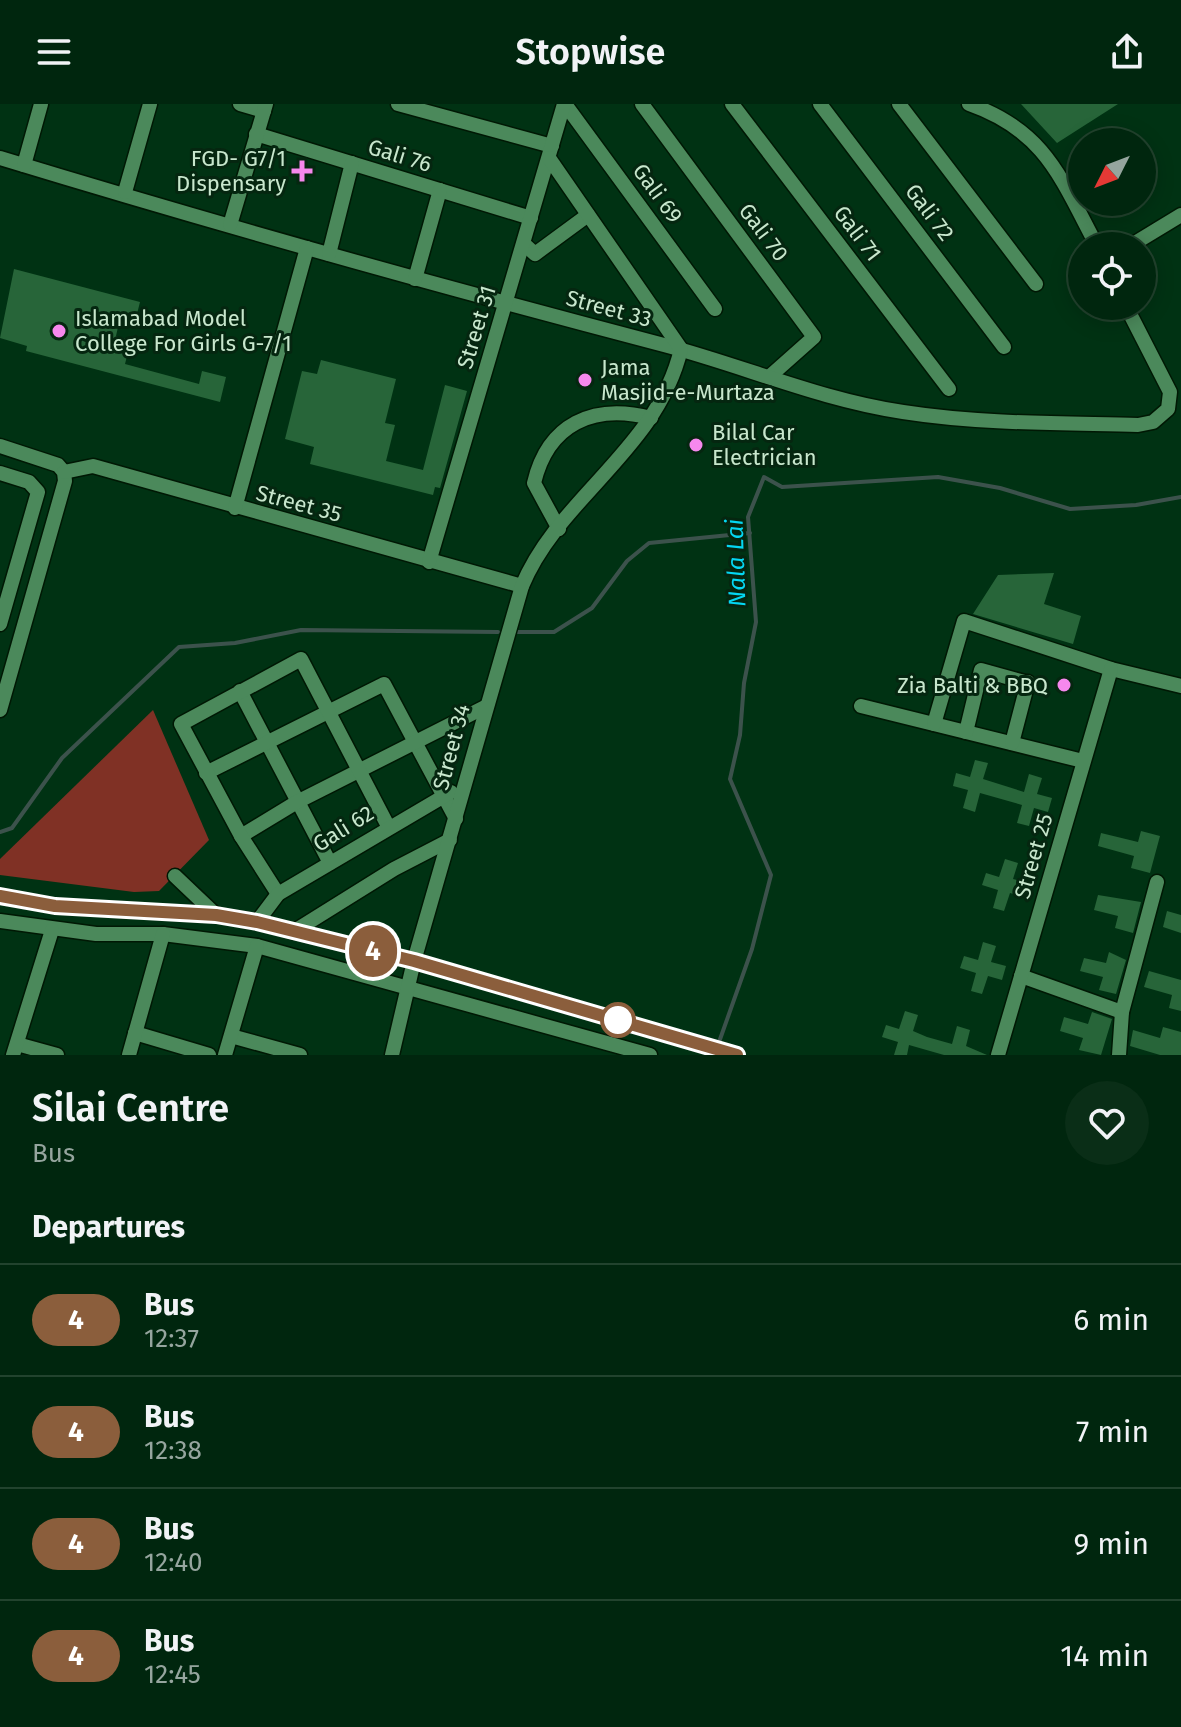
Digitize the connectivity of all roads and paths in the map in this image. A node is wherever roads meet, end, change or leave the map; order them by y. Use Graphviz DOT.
graph roads {
  1 [pos="41,104"];
  2 [pos="150,104"];
  3 [pos="240,104"];
  4 [pos="398,104"];
  5 [pos="565,104"];
  6 [pos="642,104"];
  7 [pos="732,104"];
  8 [pos="820,104"];
  9 [pos="899,104"];
  10 [pos="969,104"];
  11 [pos="265,107"];
  12 [pos="256,134"];
  13 [pos="551,152"];
  14 [pos="0,158"];
  15 [pos="352,163"];
  16 [pos="24,165"];
  17 [pos="440,190"];
  18 [pos="125,192"];
  19 [pos="588,215"];
  20 [pos="1181,215"];
  21 [pos="531,218"];
  22 [pos="230,225"];
  23 [pos="1090,232"];
  24 [pos="1153,232"];
  25 [pos="524,244"];
  26 [pos="307,248"];
  27 [pos="329,254"];
  28 [pos="415,279"];
  29 [pos="1036,284"];
  30 [pos="506,304"];
  31 [pos="715,309"];
  32 [pos="1133,320"];
  33 [pos="1004,347"];
  34 [pos="681,349"];
  35 [pos="769,377"];
  36 [pos="949,389"];
  37 [pos="651,418"];
  38 [pos="0,446"];
  39 [pos="0,473"];
  40 [pos="64,476"];
  41 [pos="235,508"];
  42 [pos="559,529"];
  43 [pos="429,562"];
  44 [pos="522,586"];
  45 [pos="0,624"];
  46 [pos="0,648"];
  47 [pos="16,653"];
  48 [pos="1111,669"];
  49 [pos="1181,686"];
  50 [pos="240,691"];
  51 [pos="861,706"];
  52 [pos="485,707"];
  53 [pos="0,710"];
  54 [pos="327,712"];
  55 [pos="934,724"];
  56 [pos="966,732"];
  57 [pos="415,740"];
  58 [pos="267,741"];
  59 [pos="1012,743"];
  60 [pos="1083,761"];
  61 [pos="357,770"];
  62 [pos="206,773"];
  63 [pos="463,784"];
  64 [pos="444,797"];
  65 [pos="297,802"];
  66 [pos="456,819"];
  67 [pos="388,826"];
  68 [pos="241,836"];
  69 [pos="450,840"];
  70 [pos="330,863"];
  71 [pos="175,876"];
  72 [pos="1157,882"];
  73 [pos="278,894"];
  74 [pos="0,896"];
  75 [pos="216,915"];
  76 [pos="0,921"];
  77 [pos="257,922"];
  78 [pos="52,930"];
  79 [pos="293,932"];
  80 [pos="163,934"];
  81 [pos="257,946"];
  82 [pos="414,961"];
  83 [pos="1021,976"];
  84 [pos="408,986"];
  85 [pos="1122,1012"];
  86 [pos="135,1033"];
  87 [pos="231,1036"];
  88 [pos="15,1049"];
  89 [pos="57,1055"];
  90 [pos="129,1055"];
  91 [pos="209,1055"];
  92 [pos="225,1055"];
  93 [pos="300,1055"];
  94 [pos="392,1055"];
  95 [pos="650,1055"];
  96 [pos="737,1055"];
  97 [pos="998,1055"];
  98 [pos="1119,1055"];
  1 -- 16 [label="street"];
  2 -- 18 [label="street"];
  3 -- 11 [label="street"];
  4 -- 13 [label="street"];
  5 -- 13 [label="street, Street 31"];
  5 -- 31 [label="street, Gali 69"];
  6 -- 35 [label="street, Gali 70"];
  7 -- 36 [label="street, Gali 71"];
  8 -- 33 [label="street, Gali 72"];
  9 -- 29 [label="street"];
  10 -- 23 [label="street"];
  11 -- 12 [label="street"];
  12 -- 15 [label="street, Gali 76"];
  12 -- 22 [label="street"];
  13 -- 19 [label="street"];
  13 -- 21 [label="street, Street 31"];
  14 -- 16 [label="street, Street 33"];
  15 -- 17 [label="street, Gali 76"];
  15 -- 27 [label="street"];
  16 -- 18 [label="street, Street 33"];
  17 -- 21 [label="street, Gali 76"];
  17 -- 28 [label="street"];
  18 -- 22 [label="street, Street 33"];
  19 -- 25 [label="street"];
  19 -- 34 [label="street"];
  20 -- 24 [label="street"];
  21 -- 25 [label="street, Street 31"];
  22 -- 26 [label="street, Street 33"];
  25 -- 30 [label="street, Street 31"];
  26 -- 27 [label="street, Street 33"];
  26 -- 41 [label="street"];
  27 -- 28 [label="street, Street 33"];
  28 -- 30 [label="street, Street 33"];
  30 -- 34 [label="street, Street 33"];
  30 -- 43 [label="street, Street 31"];
  32 -- 35 [label="street, Street 33"];
  34 -- 35 [label="street, Street 33"];
  34 -- 37 [label="street, Street 34"];
  37 -- 42 [label="street, Street 34"];
  37 -- 42 [label="street"];
  38 -- 40 [label="street"];
  39 -- 45 [label="street"];
  40 -- 41 [label="street, Street 35"];
  40 -- 47 [label="street"];
  41 -- 43 [label="street, Street 35"];
  42 -- 44 [label="street, Street 34"];
  43 -- 44 [label="street, Street 35"];
  44 -- 52 [label="street, Street 34"];
  46 -- 47 [label="street"];
  47 -- 53 [label="street"];
  48 -- 49 [label="street"];
  48 -- 55 [label="street"];
  48 -- 60 [label="street, Street 25"];
  50 -- 54 [label="street"];
  50 -- 58 [label="street"];
  50 -- 62 [label="street"];
  51 -- 55 [label="street"];
  52 -- 57 [label="street"];
  52 -- 63 [label="street, Street 34"];
  54 -- 57 [label="street"];
  54 -- 58 [label="street"];
  54 -- 61 [label="street"];
  55 -- 56 [label="street"];
  56 -- 59 [label="street"];
  56 -- 59 [label="street"];
  57 -- 61 [label="street"];
  57 -- 64 [label="street"];
  58 -- 62 [label="street"];
  58 -- 65 [label="street"];
  59 -- 60 [label="street"];
  60 -- 83 [label="street, Street 25"];
  61 -- 65 [label="street"];
  61 -- 67 [label="street"];
  62 -- 68 [label="street"];
  63 -- 64 [label="street, Gali 62"];
  63 -- 66 [label="street, Street 34"];
  64 -- 66 [label="street"];
  64 -- 67 [label="street, Gali 62"];
  65 -- 68 [label="street"];
  65 -- 70 [label="street"];
  66 -- 69 [label="street, Street 34"];
  67 -- 70 [label="street, Gali 62"];
  68 -- 73 [label="street"];
  69 -- 79 [label="street"];
  69 -- 82 [label="street, Street 34"];
  70 -- 73 [label="street, Gali 62"];
  71 -- 75 [label="street"];
  72 -- 85 [label="street"];
  73 -- 77 [label="street, Gali 62"];
  74 -- 75 [label="street"];
  75 -- 77 [label="street"];
  76 -- 78 [label="street"];
  77 -- 79 [label="street"];
  78 -- 80 [label="street"];
  78 -- 88 [label="street"];
  79 -- 82 [label="street"];
  80 -- 81 [label="street"];
  80 -- 86 [label="street"];
  81 -- 84 [label="street"];
  81 -- 87 [label="street"];
  82 -- 84 [label="street, Street 34"];
  82 -- 96 [label="street"];
  83 -- 85 [label="street"];
  83 -- 97 [label="street, Street 25"];
  84 -- 94 [label="street, Street 34"];
  84 -- 95 [label="street"];
  85 -- 98 [label="street"];
  86 -- 90 [label="street"];
  86 -- 91 [label="street"];
  87 -- 92 [label="street"];
  87 -- 93 [label="street"];
  88 -- 89 [label="street"];
}
